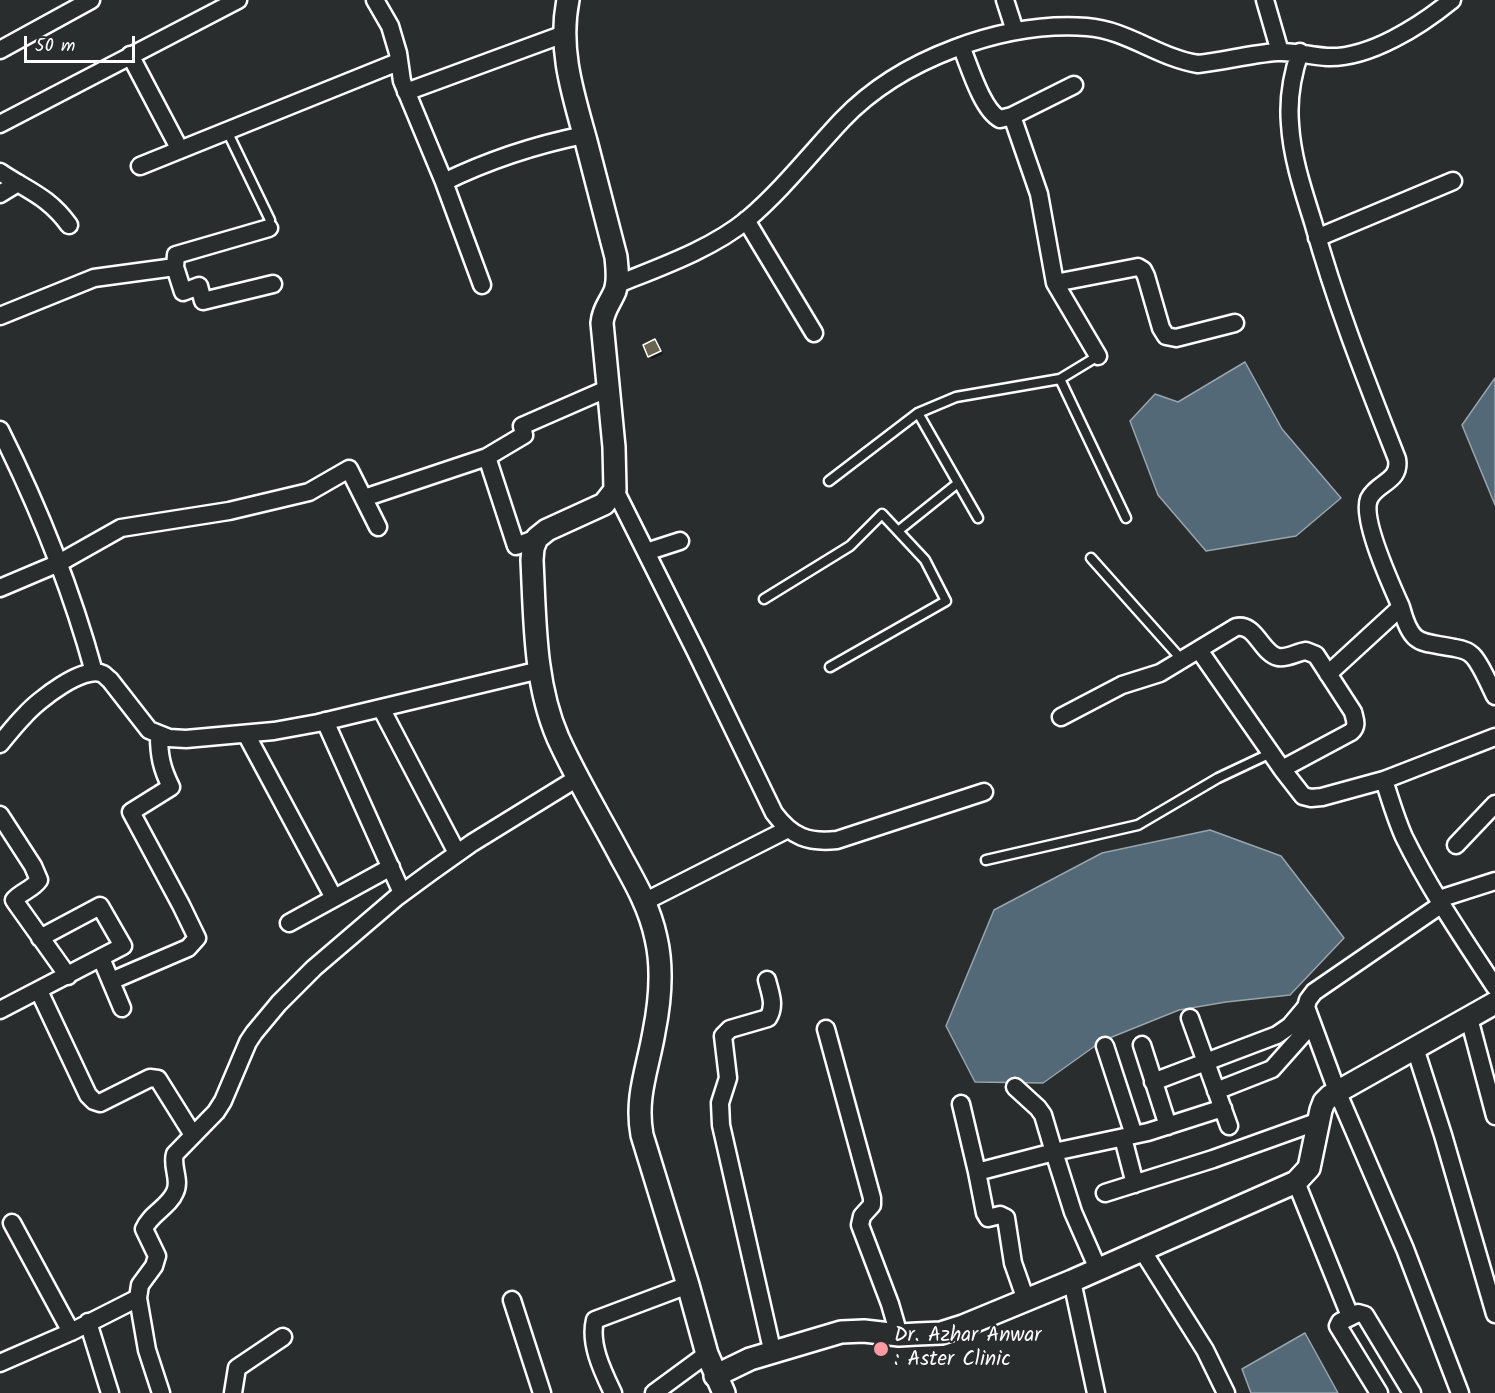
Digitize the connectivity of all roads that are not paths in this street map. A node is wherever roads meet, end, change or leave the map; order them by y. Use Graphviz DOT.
graph roads {
  1 [pos="91,0"];
  2 [pos="238,0"];
  3 [pos="375,0"];
  4 [pos="568,0"];
  5 [pos="1005,0"];
  6 [pos="1452,0"];
  7 [pos="1271,3"];
  8 [pos="1015,31"];
  9 [pos="564,34"];
  10 [pos="961,46"];
  11 [pos="0,50"];
  12 [pos="1280,52"];
  13 [pos="1299,52"];
  14 [pos="129,55"];
  15 [pos="398,62"];
  16 [pos="1074,85"];
  17 [pos="406,92"];
  18 [pos="1012,116"];
  19 [pos="0,124"];
  20 [pos="227,131"];
  21 [pos="584,135"];
  22 [pos="180,150"];
  23 [pos="140,166"];
  24 [pos="0,172"];
  25 [pos="444,182"];
  26 [pos="1453,182"];
  27 [pos="18,183"];
  28 [pos="0,194"];
  29 [pos="746,220"];
  30 [pos="69,225"];
  31 [pos="269,228"];
  32 [pos="1317,238"];
  33 [pos="175,267"];
  34 [pos="1055,283"];
  35 [pos="273,284"];
  36 [pos="618,284"];
  37 [pos="482,285"];
  38 [pos="0,316"];
  39 [pos="1235,323"];
  40 [pos="814,333"];
  41 [pos="1098,356"];
  42 [pos="1060,379"];
  43 [pos="609,388"];
  44 [pos="918,413"];
  45 [pos="1,434"];
  46 [pos="487,457"];
  47 [pos="829,481"];
  48 [pos="958,483"];
  49 [pos="615,490"];
  50 [pos="364,498"];
  51 [pos="978,518"];
  52 [pos="1126,518"];
  53 [pos="378,527"];
  54 [pos="898,531"];
  55 [pos="537,538"];
  56 [pos="680,541"];
  57 [pos="646,552"];
  58 [pos="1091,558"];
  59 [pos="58,563"];
  60 [pos="0,588"];
  61 [pos="764,599"];
  62 [pos="1401,607"];
  63 [pos="1200,650"];
  64 [pos="1182,660"];
  65 [pos="830,667"];
  66 [pos="540,670"];
  67 [pos="94,672"];
  68 [pos="1328,674"];
  69 [pos="1495,696"];
  70 [pos="381,708"];
  71 [pos="1060,717"];
  72 [pos="325,721"];
  73 [pos="246,734"];
  74 [pos="159,735"];
  75 [pos="1495,736"];
  76 [pos="0,744"];
  77 [pos="1271,753"];
  78 [pos="1282,769"];
  79 [pos="579,777"];
  80 [pos="1384,780"];
  81 [pos="984,792"];
  82 [pos="1495,804"];
  83 [pos="0,814"];
  84 [pos="788,829"];
  85 [pos="1456,845"];
  86 [pos="457,853"];
  87 [pos="986,861"];
  88 [pos="391,867"];
  89 [pos="1495,881"];
  90 [pos="402,893"];
  91 [pos="334,898"];
  92 [pos="644,902"];
  93 [pos="1440,902"];
  94 [pos="289,923"];
  95 [pos="40,938"];
  96 [pos="101,958"];
  97 [pos="68,976"];
  98 [pos="767,980"];
  99 [pos="111,981"];
  100 [pos="1495,987"];
  101 [pos="39,991"];
  102 [pos="1495,1003"];
  103 [pos="1306,1007"];
  104 [pos="122,1008"];
  105 [pos="0,1010"];
  106 [pos="1190,1018"];
  107 [pos="1469,1018"];
  108 [pos="1312,1024"];
  109 [pos="826,1029"];
  110 [pos="1142,1045"];
  111 [pos="1105,1046"];
  112 [pos="1415,1048"];
  113 [pos="1206,1063"];
  114 [pos="1153,1082"];
  115 [pos="1015,1087"];
  116 [pos="1216,1091"];
  117 [pos="1337,1091"];
  118 [pos="961,1104"];
  119 [pos="1223,1108"];
  120 [pos="1495,1116"];
  121 [pos="1319,1121"];
  122 [pos="1168,1126"];
  123 [pos="1229,1126"];
  124 [pos="193,1135"];
  125 [pos="1129,1137"];
  126 [pos="1054,1152"];
  127 [pos="977,1172"];
  128 [pos="1296,1182"];
  129 [pos="1135,1184"];
  130 [pos="1105,1193"];
  131 [pos="12,1222"];
  132 [pos="1142,1250"];
  133 [pos="1098,1269"];
  134 [pos="1072,1281"];
  135 [pos="688,1286"];
  136 [pos="138,1298"];
  137 [pos="512,1299"];
  138 [pos="1026,1300"];
  139 [pos="1495,1314"];
  140 [pos="1350,1316"];
  141 [pos="88,1322"];
  142 [pos="71,1332"];
  143 [pos="899,1335"];
  144 [pos="283,1337"];
  145 [pos="773,1353"];
  146 [pos="706,1354"];
  147 [pos="0,1363"];
  148 [pos="720,1384"];
  149 [pos="110,1393"];
  150 [pos="161,1393"];
  151 [pos="233,1393"];
  152 [pos="542,1393"];
  153 [pos="613,1393"];
  154 [pos="654,1393"];
  155 [pos="1096,1393"];
  156 [pos="1226,1393"];
  157 [pos="1379,1393"];
  158 [pos="1412,1393"];
  159 [pos="1460,1393"];
  1 -- 11 [label="street"];
  2 -- 14 [label="street"];
  3 -- 15 [label="street"];
  4 -- 9 [label="street"];
  5 -- 8 [label="street"];
  6 -- 13 [label="street"];
  7 -- 12 [label="street"];
  8 -- 10 [label="street"];
  8 -- 12 [label="street"];
  9 -- 17 [label="street"];
  9 -- 21 [label="street"];
  10 -- 18 [label="street"];
  10 -- 29 [label="street"];
  12 -- 13 [label="street"];
  13 -- 32 [label="street"];
  14 -- 19 [label="street"];
  14 -- 22 [label="street"];
  15 -- 17 [label="street"];
  15 -- 20 [label="street"];
  16 -- 18 [label="street"];
  17 -- 25 [label="street"];
  18 -- 34 [label="street"];
  20 -- 22 [label="street"];
  20 -- 31 [label="lane"];
  21 -- 25 [label="street"];
  21 -- 36 [label="street"];
  22 -- 23 [label="street"];
  24 -- 27 [label="street"];
  25 -- 37 [label="street"];
  26 -- 32 [label="street"];
  27 -- 28 [label="street"];
  27 -- 30 [label="street"];
  29 -- 36 [label="street"];
  29 -- 40 [label="street"];
  31 -- 33 [label="street"];
  32 -- 62 [label="street"];
  33 -- 35 [label="street"];
  33 -- 38 [label="street"];
  34 -- 39 [label="street"];
  34 -- 41 [label="street"];
  36 -- 43 [label="street"];
  41 -- 42 [label="lane"];
  42 -- 44 [label="lane"];
  42 -- 52 [label="lane"];
  43 -- 46 [label="street"];
  43 -- 49 [label="street"];
  44 -- 47 [label="lane"];
  44 -- 48 [label="lane"];
  45 -- 59 [label="street"];
  46 -- 50 [label="street"];
  46 -- 55 [label="street"];
  48 -- 51 [label="lane"];
  48 -- 54 [label="lane"];
  49 -- 55 [label="street"];
  49 -- 57 [label="street"];
  50 -- 53 [label="street"];
  50 -- 59 [label="street"];
  54 -- 61 [label="lane"];
  54 -- 65 [label="lane"];
  55 -- 66 [label="street"];
  56 -- 57 [label="street"];
  57 -- 84 [label="street"];
  58 -- 64 [label="lane"];
  59 -- 60 [label="street"];
  59 -- 67 [label="street"];
  62 -- 68 [label="street"];
  62 -- 69 [label="street"];
  63 -- 64 [label="street"];
  63 -- 68 [label="street"];
  63 -- 77 [label="street"];
  64 -- 71 [label="street"];
  66 -- 70 [label="street"];
  66 -- 79 [label="street"];
  67 -- 74 [label="street"];
  67 -- 76 [label="street"];
  68 -- 78 [label="street"];
  70 -- 72 [label="street"];
  70 -- 86 [label="street"];
  72 -- 73 [label="street"];
  72 -- 88 [label="street"];
  73 -- 74 [label="street"];
  73 -- 91 [label="street"];
  74 -- 99 [label="street"];
  75 -- 80 [label="street"];
  77 -- 78 [label="street"];
  77 -- 87 [label="lane"];
  78 -- 80 [label="street"];
  79 -- 86 [label="street"];
  79 -- 92 [label="street"];
  80 -- 93 [label="street"];
  81 -- 84 [label="street"];
  82 -- 85 [label="street"];
  83 -- 95 [label="street"];
  84 -- 92 [label="street"];
  86 -- 90 [label="street"];
  88 -- 90 [label="street"];
  88 -- 91 [label="street"];
  89 -- 93 [label="street"];
  90 -- 124 [label="street"];
  91 -- 94 [label="street"];
  92 -- 135 [label="street"];
  93 -- 100 [label="street"];
  93 -- 103 [label="street"];
  95 -- 96 [label="street"];
  95 -- 97 [label="street"];
  96 -- 97 [label="street"];
  96 -- 99 [label="street"];
  97 -- 101 [label="street"];
  98 -- 145 [label="street"];
  99 -- 104 [label="street"];
  101 -- 105 [label="street"];
  101 -- 124 [label="street"];
  102 -- 107 [label="street"];
  103 -- 108 [label="street"];
  103 -- 113 [label="street"];
  106 -- 113 [label="street"];
  107 -- 112 [label="street"];
  107 -- 120 [label="street"];
  108 -- 116 [label="street"];
  108 -- 117 [label="street"];
  109 -- 143 [label="street"];
  110 -- 114 [label="street"];
  111 -- 125 [label="street"];
  112 -- 117 [label="street"];
  112 -- 139 [label="street"];
  113 -- 114 [label="street"];
  113 -- 116 [label="street"];
  114 -- 122 [label="street"];
  115 -- 126 [label="street"];
  116 -- 119 [label="street"];
  117 -- 121 [label="street"];
  117 -- 159 [label="street"];
  118 -- 127 [label="street"];
  119 -- 122 [label="street"];
  119 -- 123 [label="street"];
  121 -- 128 [label="street"];
  121 -- 129 [label="street"];
  122 -- 125 [label="street"];
  124 -- 136 [label="street"];
  125 -- 126 [label="street"];
  125 -- 129 [label="street"];
  126 -- 127 [label="street"];
  126 -- 133 [label="street"];
  127 -- 138 [label="street"];
  128 -- 132 [label="street"];
  128 -- 140 [label="street"];
  129 -- 130 [label="street"];
  131 -- 142 [label="street"];
  132 -- 133 [label="street"];
  132 -- 156 [label="street"];
  133 -- 134 [label="street"];
  134 -- 138 [label="street"];
  134 -- 155 [label="street"];
  135 -- 146 [label="street"];
  135 -- 153 [label="street"];
  136 -- 141 [label="street"];
  136 -- 150 [label="street"];
  137 -- 152 [label="street"];
  138 -- 143 [label="street"];
  140 -- 157 [label="street"];
  140 -- 158 [label="street"];
  141 -- 142 [label="street"];
  141 -- 149 [label="street"];
  142 -- 147 [label="street"];
  143 -- 145 [label="street"];
  144 -- 151 [label="street"];
  145 -- 148 [label="street"];
  146 -- 148 [label="street"];
  146 -- 154 [label="street"];
}
